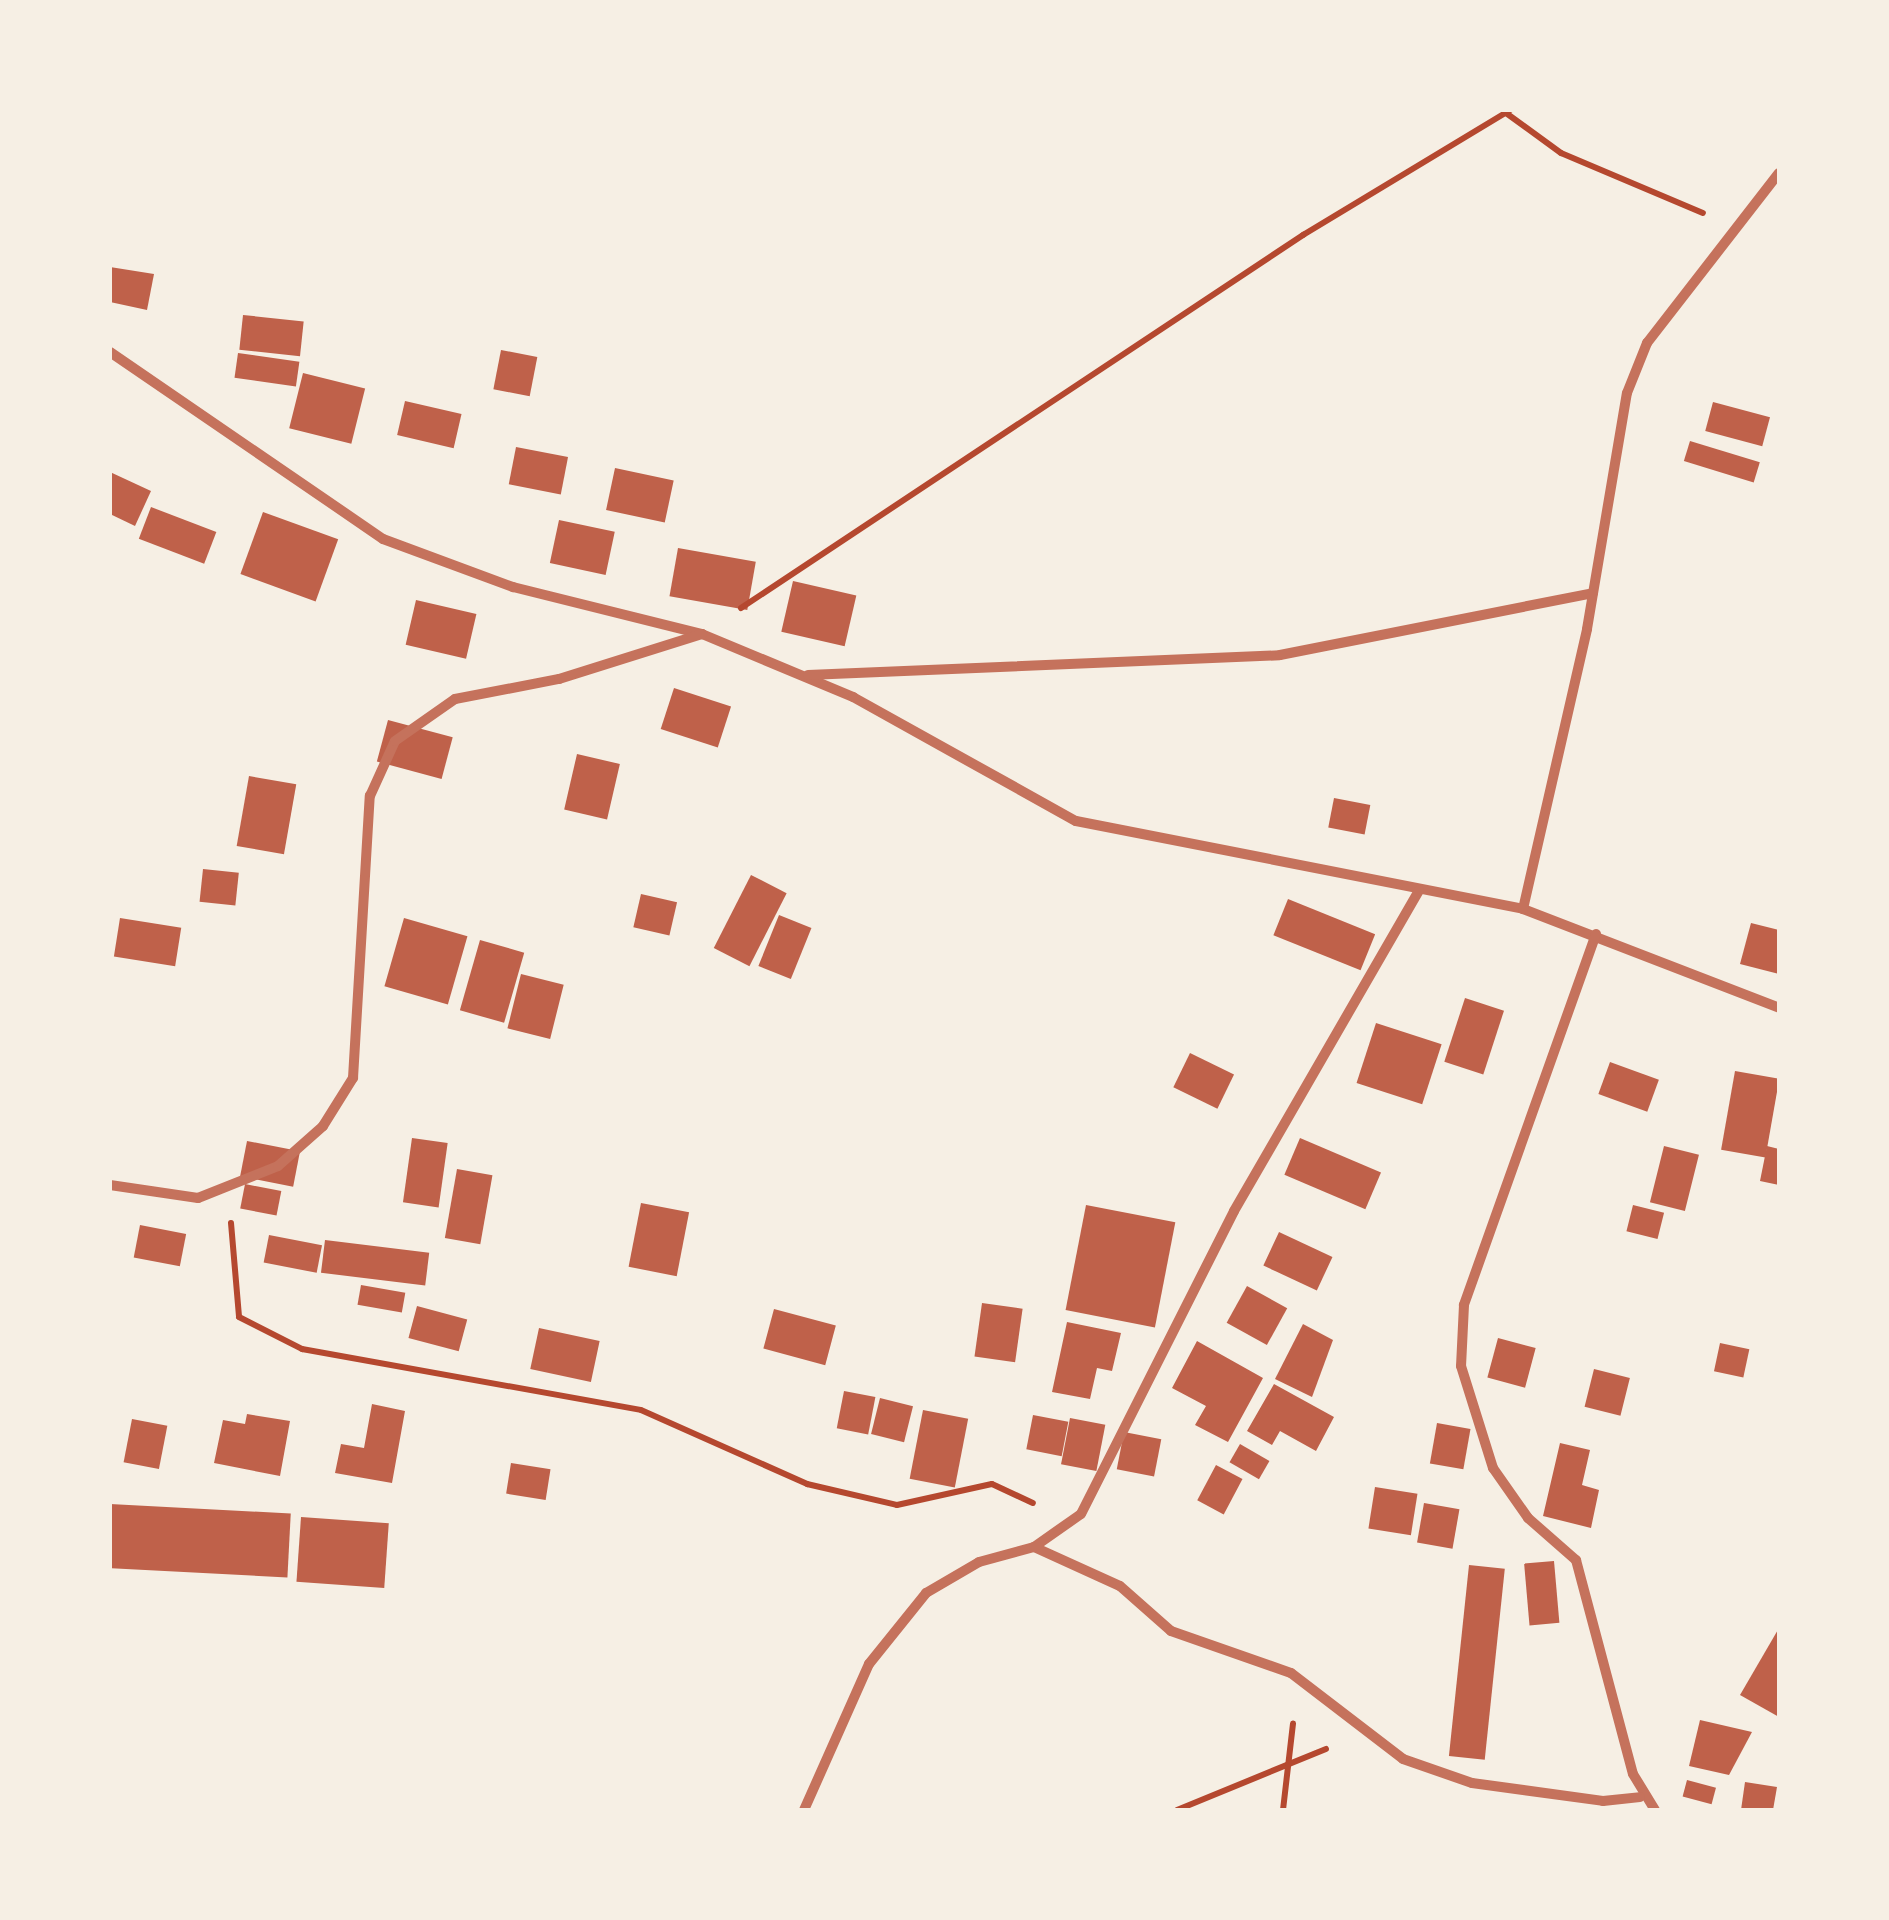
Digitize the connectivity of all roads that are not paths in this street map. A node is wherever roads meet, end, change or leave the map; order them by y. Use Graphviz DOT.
graph roads {
  1 [pos="1779,173"];
  2 [pos="110,352"];
  3 [pos="1593,593"];
  4 [pos="702,634"];
  5 [pos="802,676"];
  6 [pos="1419,891"];
  7 [pos="1523,909"];
  8 [pos="1596,934"];
  9 [pos="1779,1008"];
  10 [pos="110,1185"];
  11 [pos="1034,1547"];
  12 [pos="1640,1797"];
  13 [pos="804,1810"];
  14 [pos="1654,1810"];
  1 -- 3 [label="street"];
  2 -- 4 [label="street"];
  3 -- 5 [label="street"];
  3 -- 7 [label="street"];
  4 -- 5 [label="street"];
  4 -- 10 [label="street"];
  5 -- 6 [label="street"];
  6 -- 7 [label="street"];
  6 -- 11 [label="street"];
  7 -- 8 [label="street"];
  8 -- 9 [label="street"];
  8 -- 12 [label="street"];
  11 -- 12 [label="street"];
  11 -- 13 [label="street"];
  12 -- 14 [label="street"];
}
